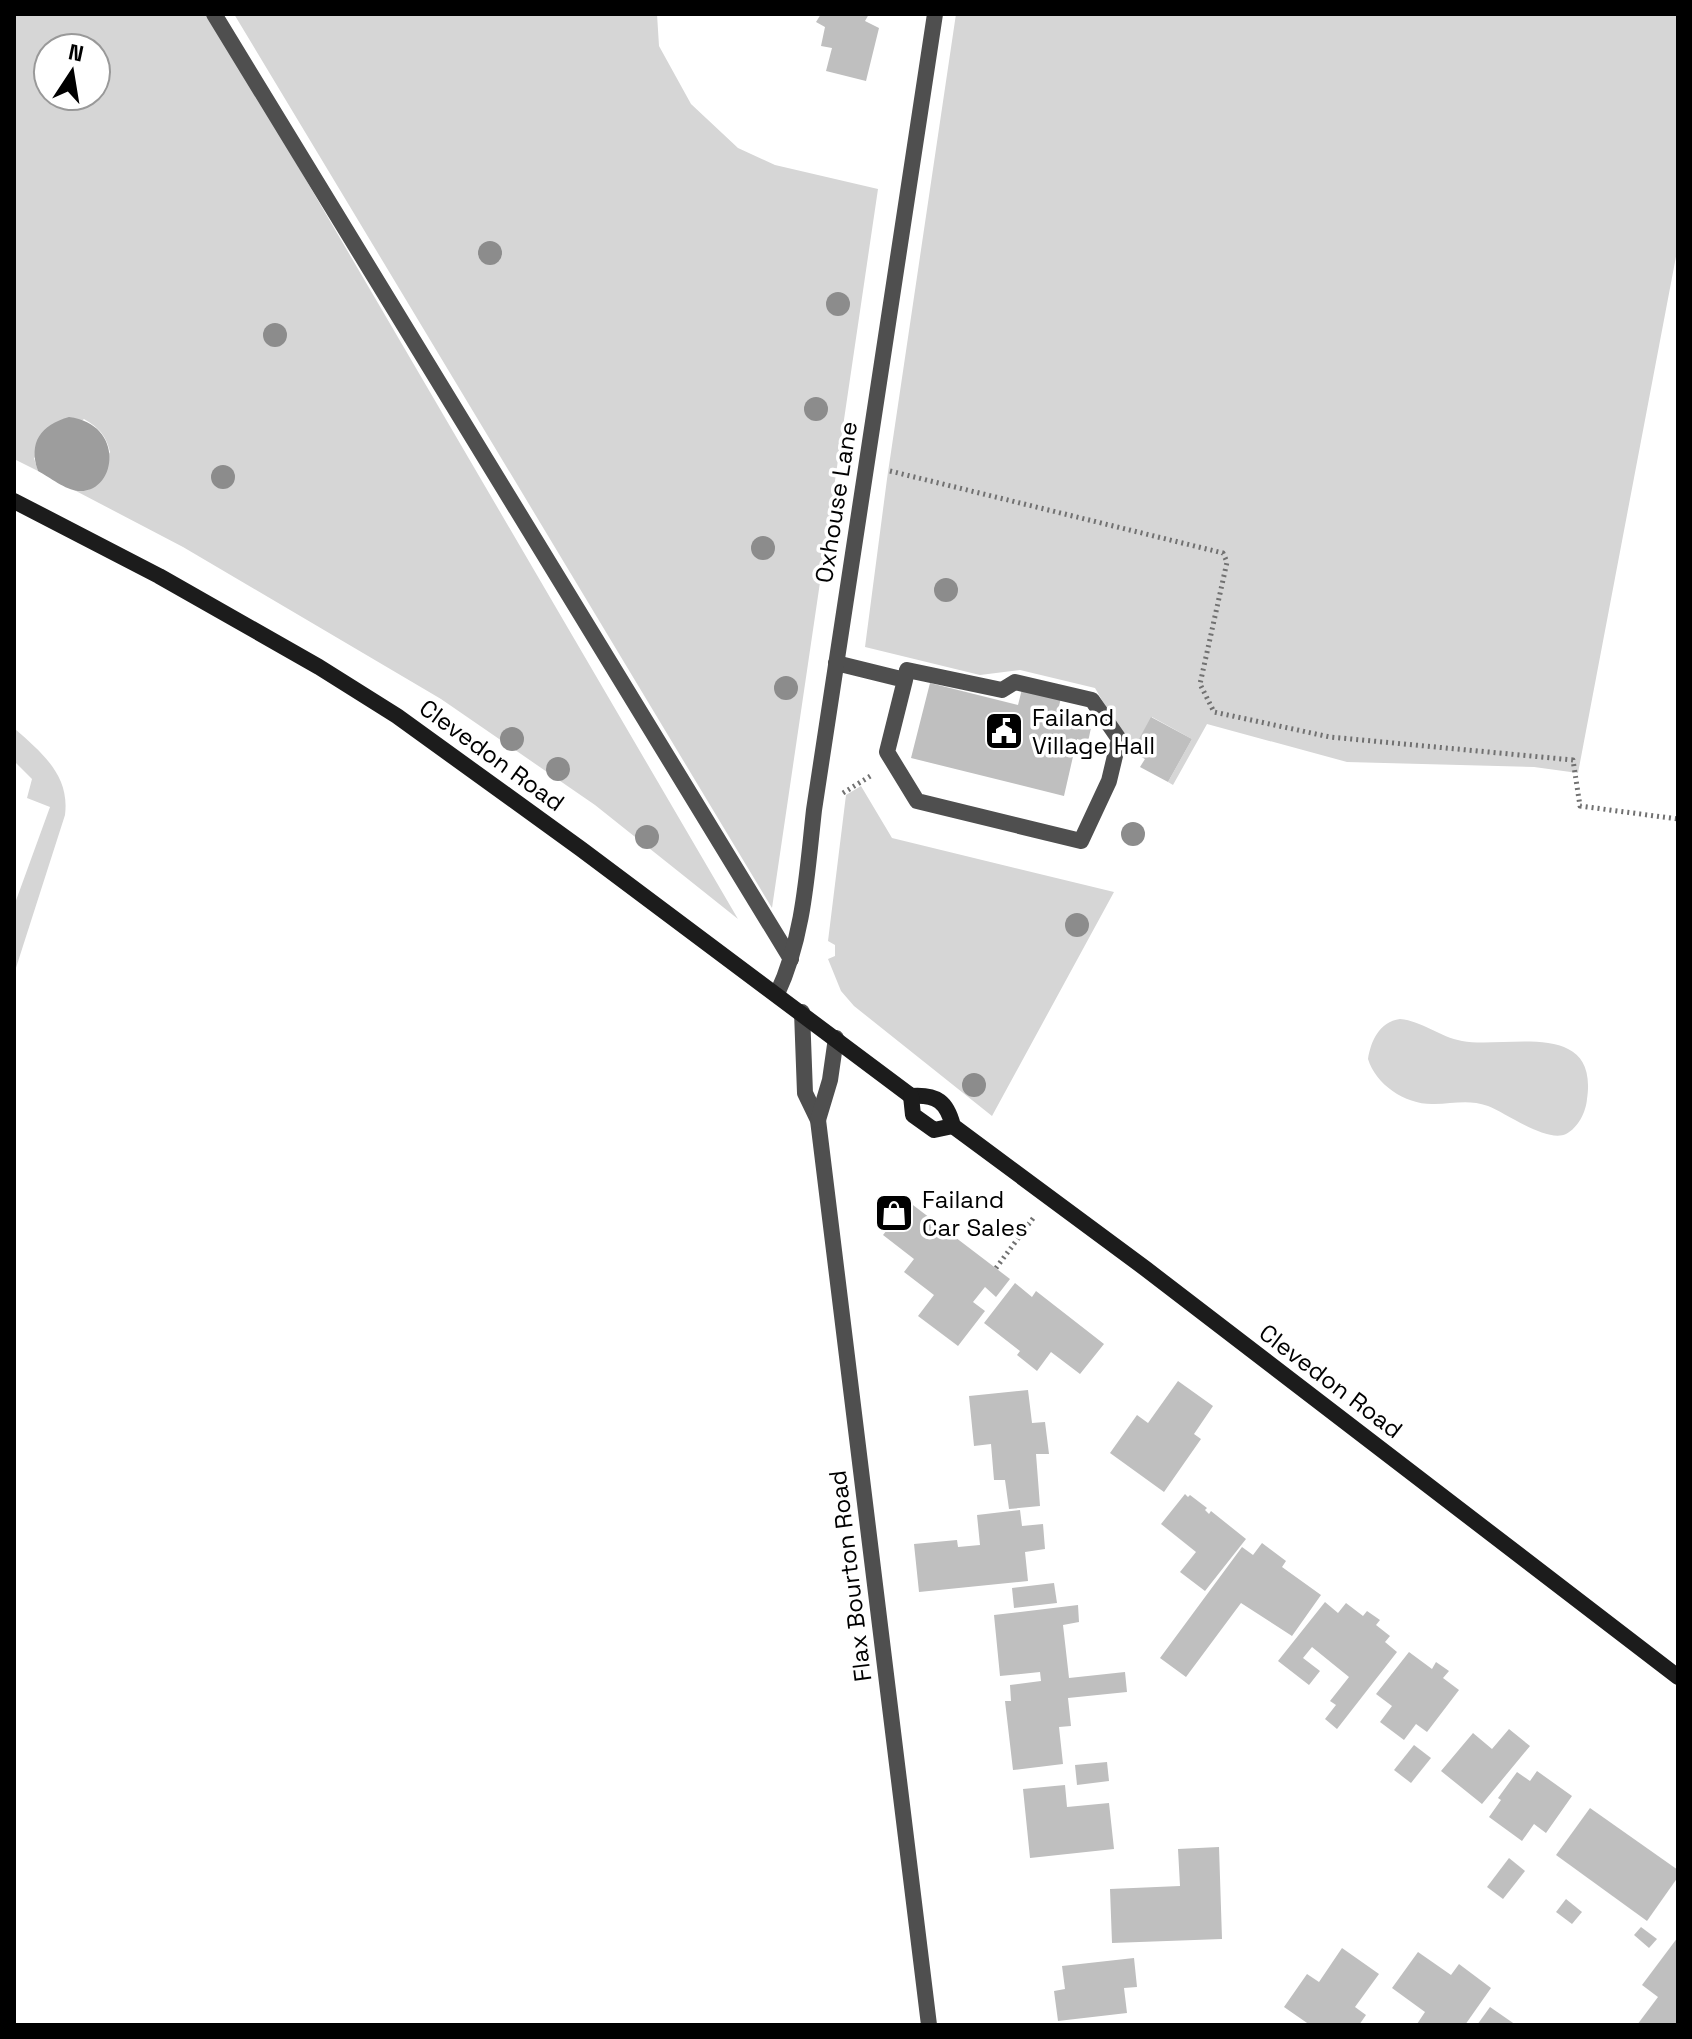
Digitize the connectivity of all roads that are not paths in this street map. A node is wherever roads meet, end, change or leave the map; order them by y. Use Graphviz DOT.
graph roads {
  1 [pos="214,14"];
  2 [pos="935,14"];
  3 [pos="14,501"];
  4 [pos="836,663"];
  5 [pos="905,680"];
  6 [pos="791,959"];
  7 [pos="777,994"];
  8 [pos="802,1012"];
  9 [pos="836,1038"];
  10 [pos="911,1096"];
  11 [pos="818,1120"];
  12 [pos="953,1126"];
  13 [pos="1678,1677"];
  14 [pos="929,2025"];
  1 -- 6 [label="street"];
  2 -- 4 [label="street, Oxhouse Lane"];
  3 -- 7 [label="main road, Clevedon Road"];
  4 -- 5 [label="street"];
  4 -- 6 [label="street, Oxhouse Lane"];
  5 -- 5 [label="street"];
  6 -- 7 [label="street, Oxhouse Lane"];
  7 -- 8 [label="main road, Clevedon Road"];
  8 -- 9 [label="main road, Clevedon Road"];
  8 -- 11 [label="street, Flax Bourton Road"];
  9 -- 10 [label="main road, Clevedon Road"];
  9 -- 11 [label="street, Flax Bourton Road"];
  10 -- 12 [label="main road, Clevedon Road"];
  10 -- 12 [label="main road, Clevedon Road"];
  11 -- 14 [label="street, Flax Bourton Road"];
  12 -- 13 [label="main road, Clevedon Road"];
}
